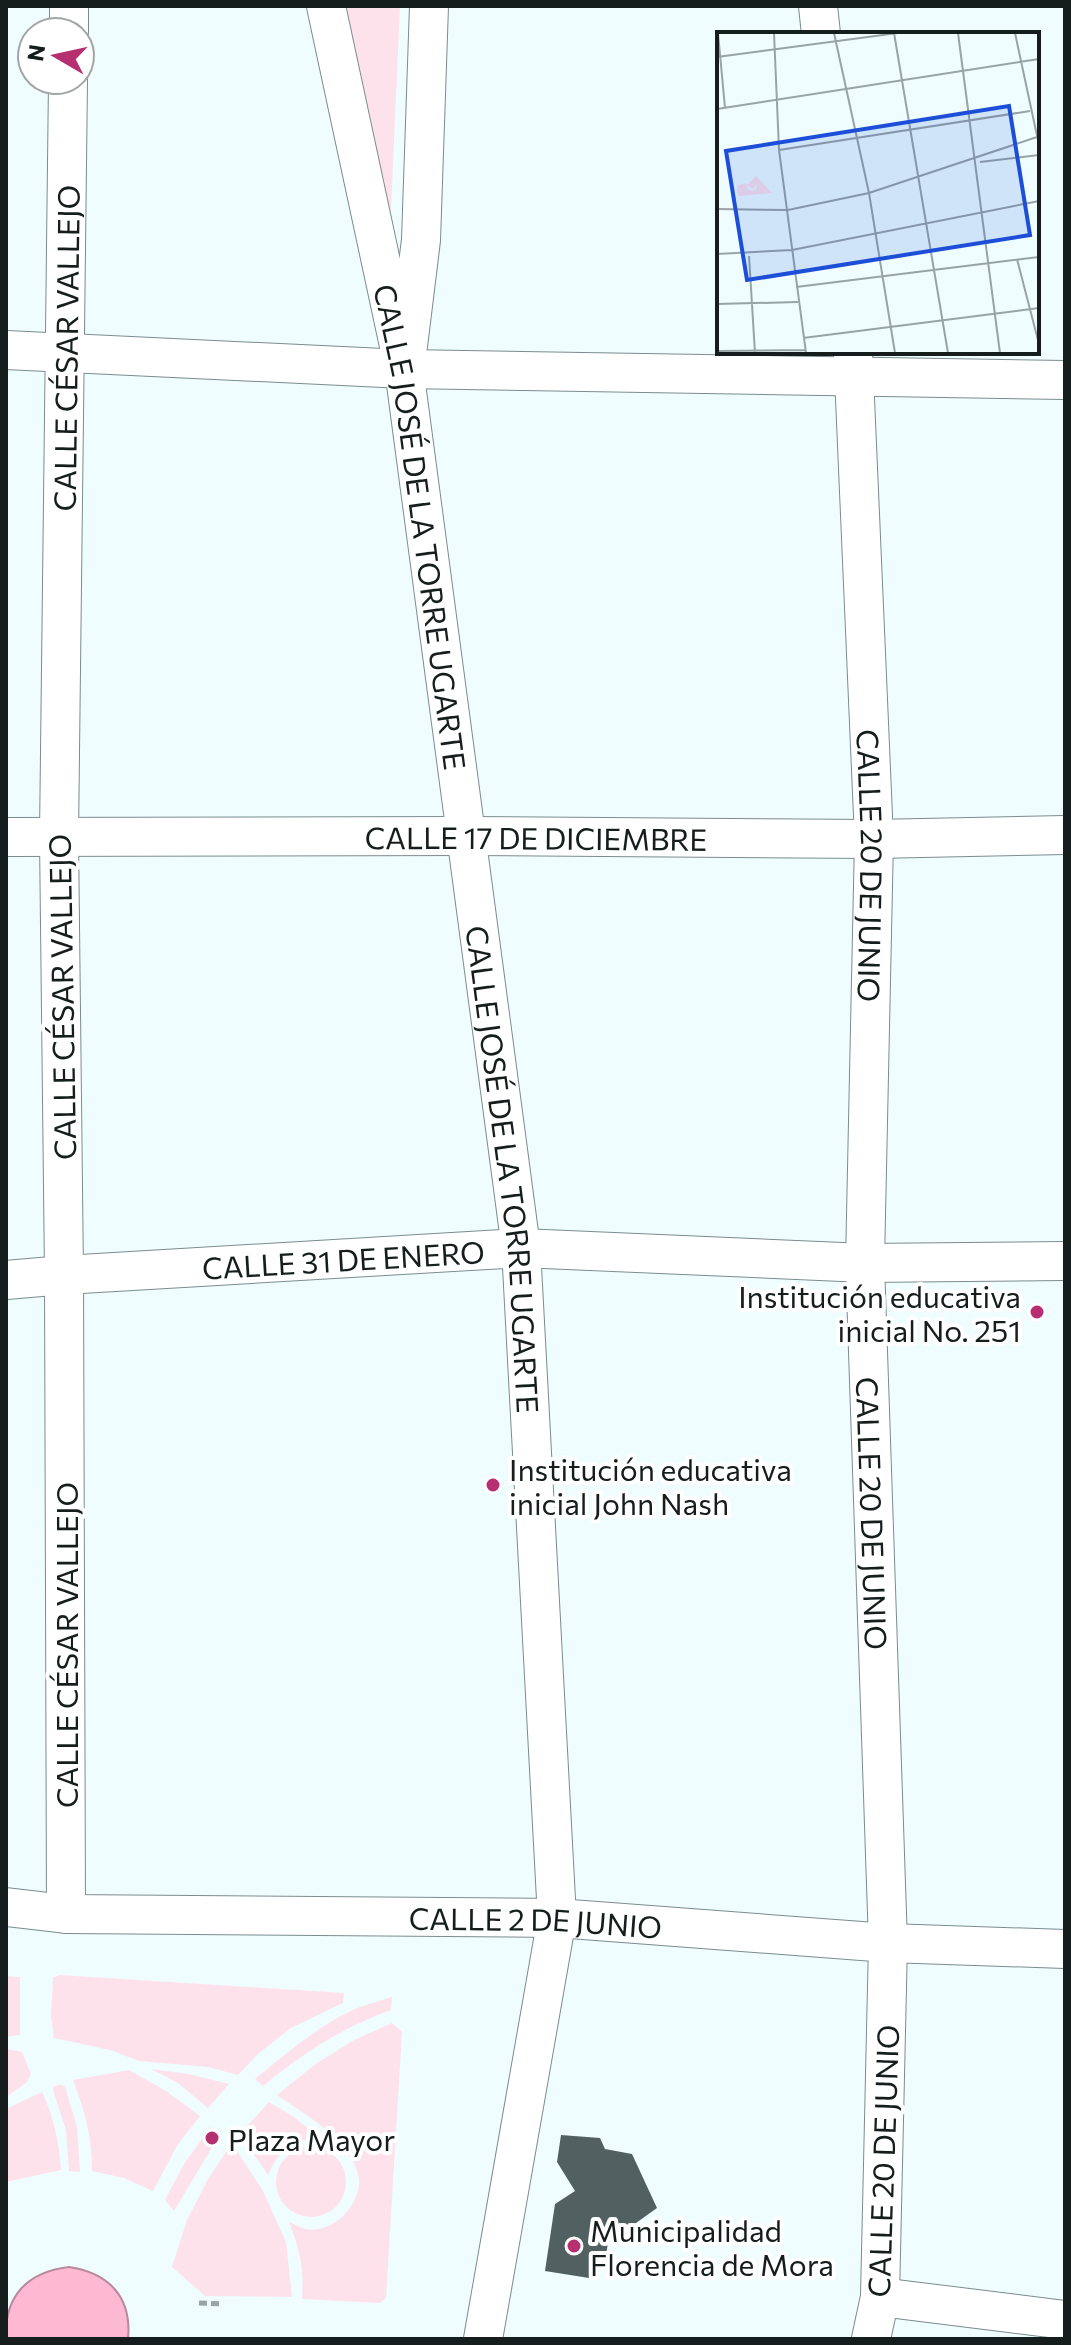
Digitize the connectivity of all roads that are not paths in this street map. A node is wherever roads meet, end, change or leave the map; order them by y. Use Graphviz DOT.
graph roads {
  1 [pos="326,6"];
  2 [pos="429,6"];
  3 [pos="818,6"];
  4 [pos="821,32"];
  5 [pos="68,96"];
  6 [pos="6,350"];
  7 [pos="64,354"];
  8 [pos="854,364"];
  9 [pos="404,369"];
  10 [pos="1065,380"];
  11 [pos="1065,835"];
  12 [pos="466,836"];
  13 [pos="6,837"];
  14 [pos="59,837"];
  15 [pos="874,839"];
  16 [pos="521,1248"];
  17 [pos="1065,1261"];
  18 [pos="865,1263"];
  19 [pos="64,1275"];
  20 [pos="6,1280"];
  21 [pos="6,1907"];
  22 [pos="66,1914"];
  23 [pos="557,1918"];
  24 [pos="888,1943"];
  25 [pos="1065,1949"];
  26 [pos="880,2297"];
  27 [pos="1065,2320"];
  28 [pos="483,2339"];
  29 [pos="871,2339"];
  1 -- 9 [label="street, CALLE JOSÉ DE LA TORRE UGARTE"];
  2 -- 9 [label="street"];
  3 -- 4 [label="street"];
  5 -- 7 [label="street, CALLE CÉSAR VALLEJO"];
  6 -- 7 [label="street"];
  7 -- 9 [label="street"];
  7 -- 14 [label="street, CALLE CÉSAR VALLEJO"];
  8 -- 9 [label="street"];
  8 -- 10 [label="street"];
  8 -- 15 [label="street, CALLE 20 DE JUNIO"];
  9 -- 12 [label="street, CALLE JOSÉ DE LA TORRE UGARTE"];
  11 -- 15 [label="street, CALLE 17 DE DICIEMBRE"];
  12 -- 14 [label="street, CALLE 17 DE DICIEMBRE"];
  12 -- 15 [label="street, CALLE 17 DE DICIEMBRE"];
  12 -- 16 [label="street, CALLE JOSÉ DE LA TORRE UGARTE"];
  13 -- 14 [label="street, CALLE 17 DE DICIEMBRE"];
  14 -- 19 [label="street, CALLE CÉSAR VALLEJO"];
  15 -- 18 [label="street, CALLE 20 DE JUNIO"];
  16 -- 18 [label="street, CALLE 31 DE ENERO"];
  16 -- 19 [label="street, CALLE 31 DE ENERO"];
  16 -- 23 [label="street, CALLE JOSÉ DE LA TORRE UGARTE"];
  17 -- 18 [label="street, CALLE 31 DE ENERO"];
  18 -- 24 [label="street, CALLE 20 DE JUNIO"];
  19 -- 20 [label="street, CALLE 31 DE ENERO"];
  19 -- 22 [label="street, CALLE CÉSAR VALLEJO"];
  21 -- 22 [label="street, CALLE 2 DE JUNIO"];
  22 -- 23 [label="street, CALLE 2 DE JUNIO"];
  23 -- 24 [label="street, CALLE 2 DE JUNIO"];
  23 -- 28 [label="street, CALLE JOSÉ DE LA TORRE UGARTE"];
  24 -- 25 [label="street, CALLE 2 DE JUNIO"];
  24 -- 26 [label="street, CALLE 20 DE JUNIO"];
  26 -- 27 [label="street"];
  26 -- 29 [label="street, CALLE 20 DE JUNIO"];
}
